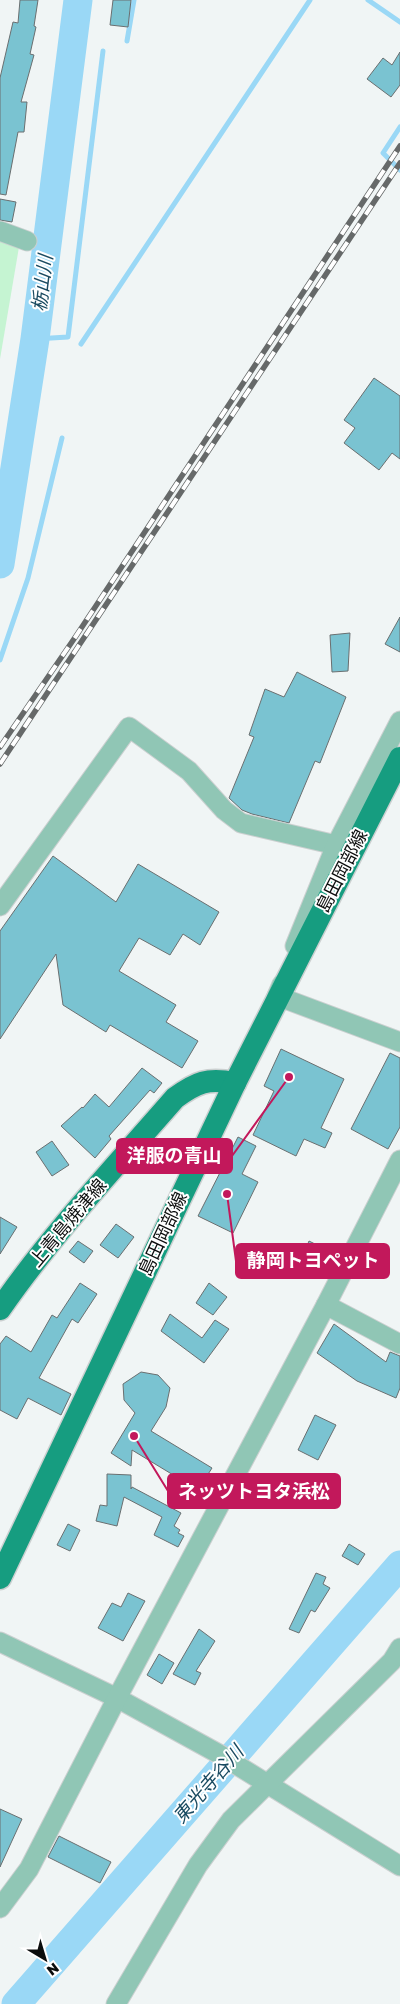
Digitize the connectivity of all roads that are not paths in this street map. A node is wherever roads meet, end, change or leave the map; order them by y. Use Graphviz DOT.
graph roads {
  1 [pos="0,232"];
  2 [pos="27,241"];
  3 [pos="400,721"];
  4 [pos="400,758"];
  5 [pos="336,845"];
  6 [pos="0,906"];
  7 [pos="277,996"];
  8 [pos="400,1042"];
  9 [pos="235,1083"];
  10 [pos="400,1160"];
  11 [pos="326,1305"];
  12 [pos="0,1309"];
  13 [pos="400,1344"];
  14 [pos="7,1546"];
  15 [pos="0,1578"];
  16 [pos="0,1642"];
  17 [pos="400,1648"];
  18 [pos="117,1698"];
  19 [pos="268,1783"];
  20 [pos="400,1866"];
  21 [pos="0,1908"];
  22 [pos="116,2004"];
  1 -- 2 [label="street"];
  3 -- 5 [label="street"];
  4 -- 7 [label="main road, 島田岡部線"];
  5 -- 6 [label="street"];
  5 -- 7 [label="street"];
  7 -- 8 [label="street"];
  7 -- 9 [label="main road, 島田岡部線"];
  9 -- 12 [label="main road, 上青島焼津線"];
  9 -- 14 [label="main road, 島田岡部線"];
  10 -- 11 [label="street"];
  11 -- 13 [label="street"];
  11 -- 18 [label="street"];
  14 -- 15 [label="main road, 島田岡部線"];
  16 -- 18 [label="street"];
  17 -- 19 [label="street"];
  18 -- 19 [label="street"];
  18 -- 21 [label="street"];
  19 -- 20 [label="street"];
  19 -- 22 [label="street"];
}
